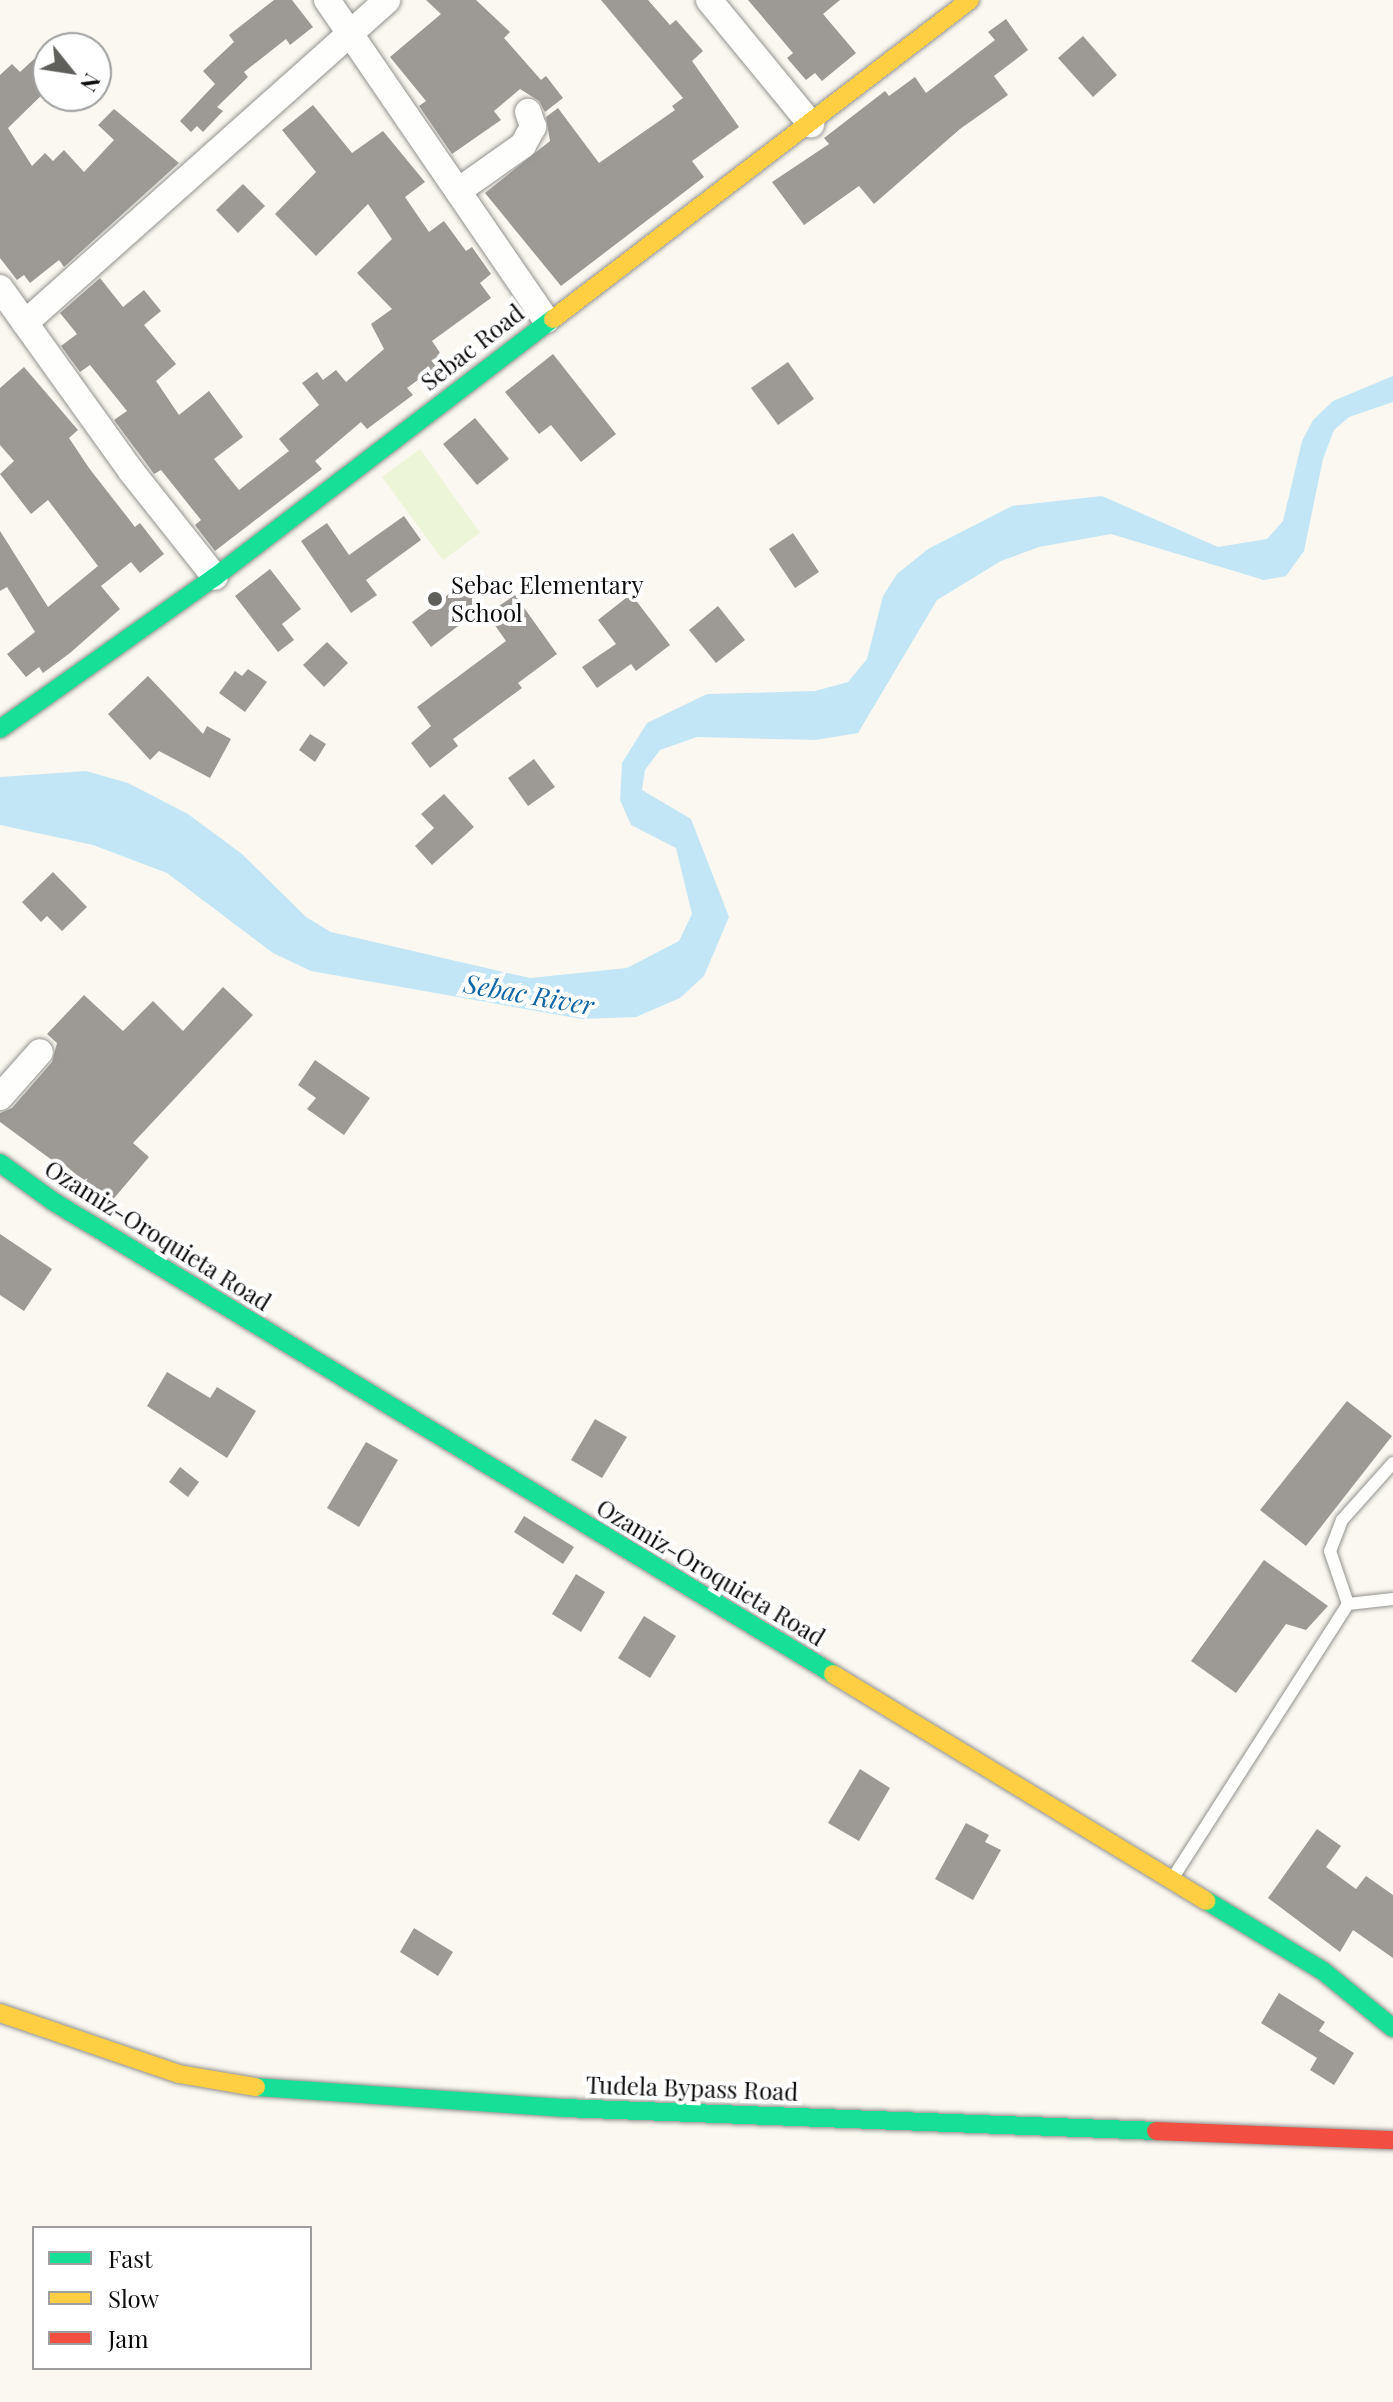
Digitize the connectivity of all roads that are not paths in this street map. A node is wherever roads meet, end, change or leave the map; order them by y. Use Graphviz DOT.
graph roads {
  1 [pos="327,0"];
  2 [pos="387,0"];
  3 [pos="709,0"];
  4 [pos="970,0"];
  5 [pos="348,32"];
  6 [pos="528,112"];
  7 [pos="811,124"];
  8 [pos="458,191"];
  9 [pos="0,288"];
  10 [pos="546,320"];
  11 [pos="25,323"];
  12 [pos="215,577"];
  13 [pos="0,729"];
  14 [pos="40,1052"];
  15 [pos="0,1097"];
  16 [pos="0,1163"];
  17 [pos="1393,1463"];
  18 [pos="1393,1599"];
  19 [pos="1348,1604"];
  20 [pos="1172,1879"];
  21 [pos="0,2013"];
  22 [pos="1393,2028"];
  23 [pos="1393,2140"];
  1 -- 5 [label="street"];
  2 -- 5 [label="street"];
  3 -- 7 [label="street"];
  4 -- 7 [label="main road, Sebac Road"];
  5 -- 8 [label="street"];
  5 -- 11 [label="street"];
  6 -- 8 [label="street"];
  7 -- 10 [label="main road, Sebac Road"];
  8 -- 10 [label="street"];
  9 -- 11 [label="street"];
  10 -- 12 [label="main road, Sebac Road"];
  11 -- 12 [label="street"];
  12 -- 13 [label="main road, Sebac Road"];
  14 -- 15 [label="street"];
  16 -- 20 [label="main road, Ozamiz-Oroquieta Road"];
  17 -- 19 [label="lane"];
  18 -- 19 [label="lane"];
  19 -- 20 [label="lane"];
  20 -- 22 [label="main road, Ozamiz-Oroquieta Road"];
  21 -- 23 [label="main road, Tudela Bypass Road"];
}
